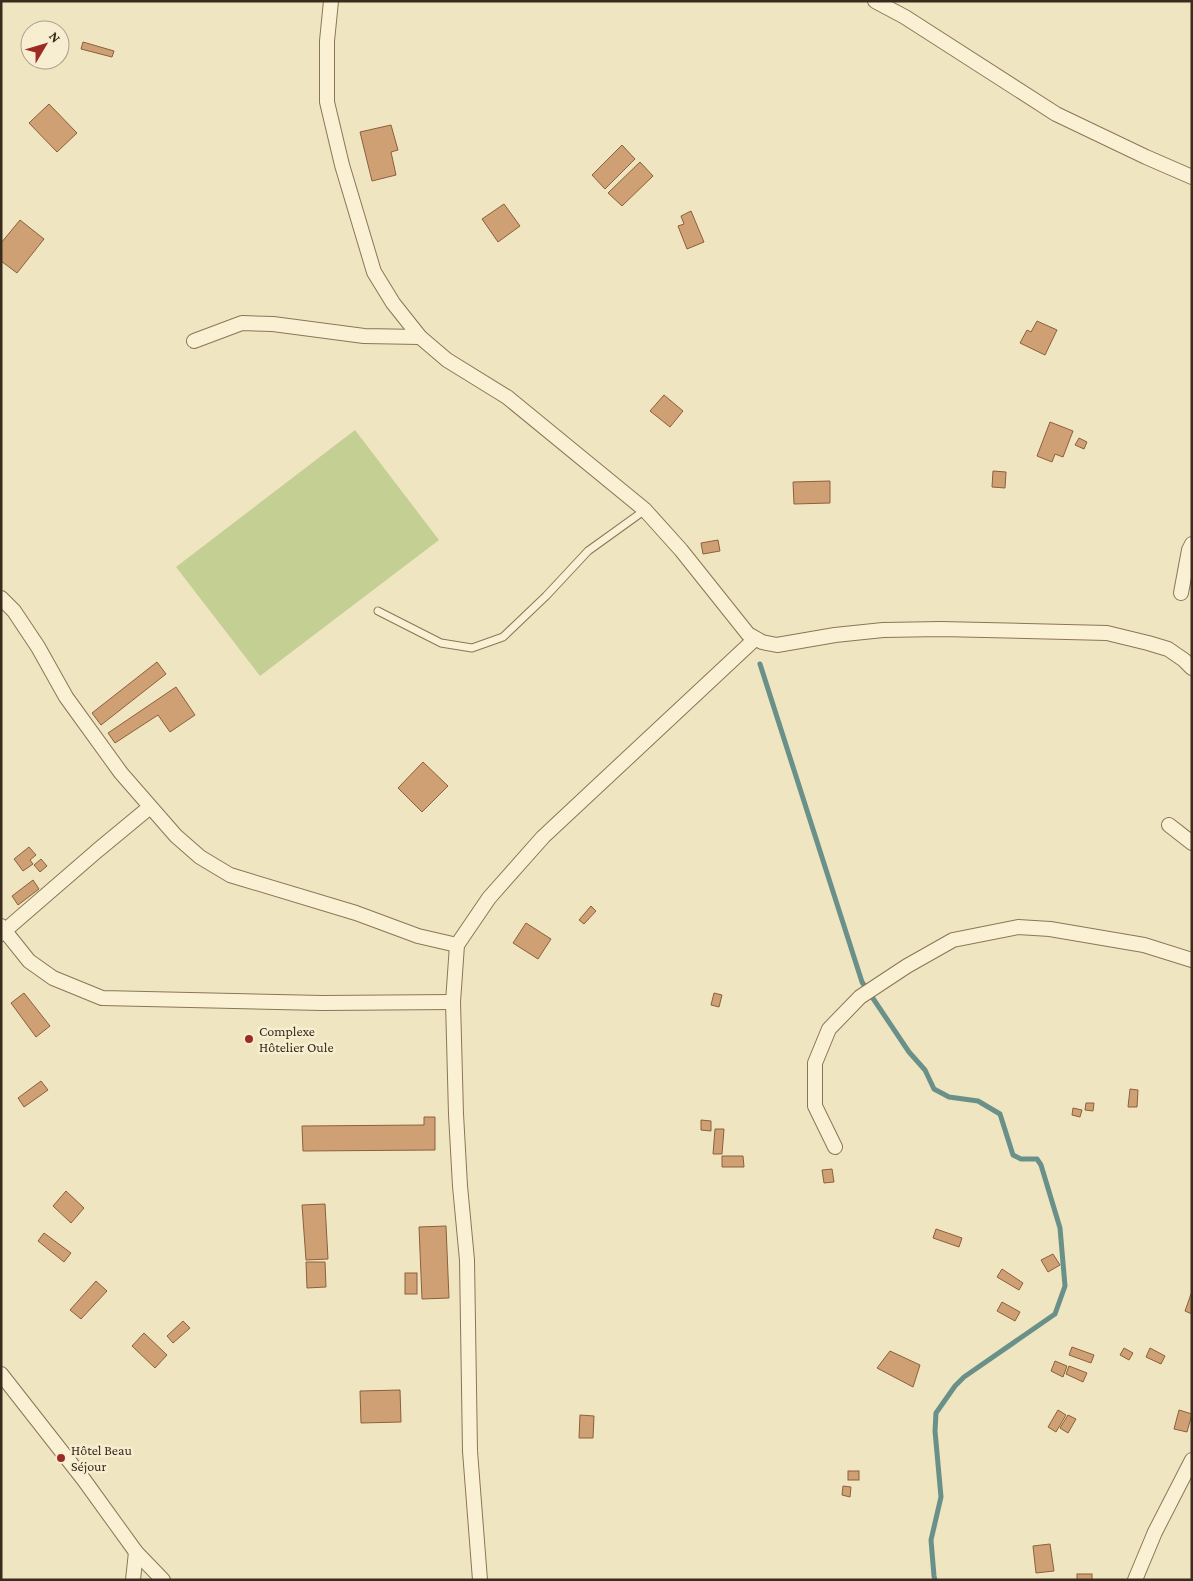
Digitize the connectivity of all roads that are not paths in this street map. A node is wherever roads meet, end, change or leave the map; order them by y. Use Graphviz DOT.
graph roads {
  1 [pos="331,1"];
  2 [pos="875,1"];
  3 [pos="1192,178"];
  4 [pos="420,338"];
  5 [pos="194,341"];
  6 [pos="645,510"];
  7 [pos="1192,544"];
  8 [pos="1181,593"];
  9 [pos="1,598"];
  10 [pos="378,611"];
  11 [pos="755,639"];
  12 [pos="1192,668"];
  13 [pos="150,807"];
  14 [pos="1169,825"];
  15 [pos="1192,843"];
  16 [pos="2,931"];
  17 [pos="457,945"];
  18 [pos="1192,960"];
  19 [pos="453,1002"];
  20 [pos="835,1147"];
  21 [pos="1,1374"];
  22 [pos="1192,1460"];
  23 [pos="136,1552"];
  24 [pos="133,1580"];
  25 [pos="163,1580"];
  26 [pos="480,1580"];
  27 [pos="1135,1580"];
  1 -- 4 [label="street"];
  2 -- 3 [label="street"];
  4 -- 5 [label="street"];
  4 -- 6 [label="street"];
  6 -- 10 [label="lane"];
  6 -- 11 [label="street"];
  7 -- 8 [label="street"];
  9 -- 13 [label="street"];
  11 -- 12 [label="street"];
  11 -- 17 [label="street"];
  13 -- 16 [label="street"];
  13 -- 17 [label="street"];
  14 -- 15 [label="street"];
  16 -- 19 [label="street"];
  17 -- 19 [label="street"];
  18 -- 20 [label="street"];
  19 -- 26 [label="street"];
  21 -- 23 [label="street"];
  22 -- 27 [label="street"];
  23 -- 24 [label="street"];
  23 -- 25 [label="street"];
}
